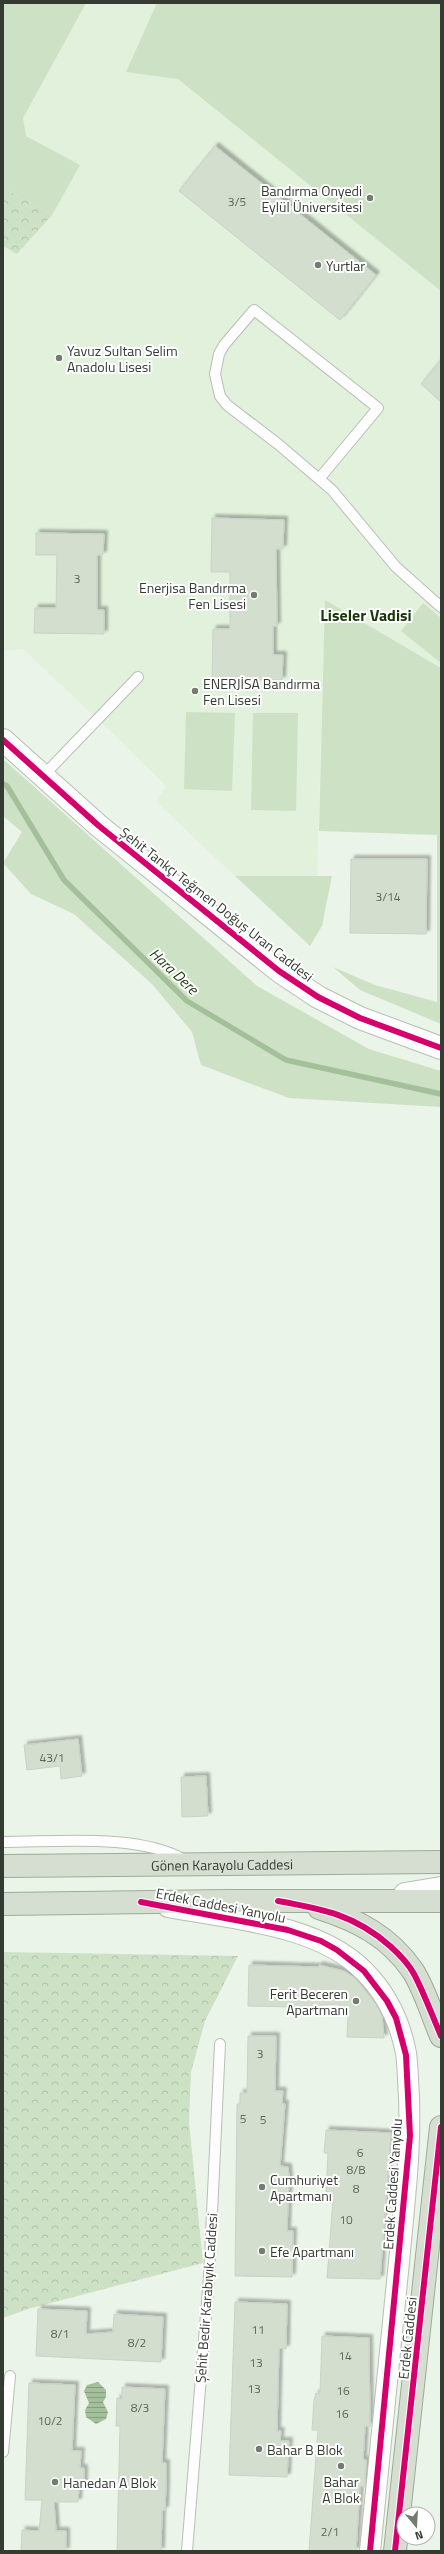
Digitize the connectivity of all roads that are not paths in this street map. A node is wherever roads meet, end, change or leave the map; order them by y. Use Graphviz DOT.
graph roads {
  1 [pos="319,479"];
  2 [pos="441,607"];
  3 [pos="138,677"];
  4 [pos="3,740"];
  5 [pos="43,776"];
  6 [pos="441,1048"];
  7 [pos="3,1842"];
  8 [pos="441,1862"];
  9 [pos="196,1865"];
  10 [pos="3,1866"];
  11 [pos="441,1888"];
  12 [pos="228,1901"];
  13 [pos="278,1901"];
  14 [pos="441,1901"];
  15 [pos="141,1902"];
  16 [pos="3,1904"];
  17 [pos="441,2036"];
  18 [pos="220,2044"];
  19 [pos="441,2127"];
  20 [pos="10,2376"];
  21 [pos="3,2452"];
  22 [pos="186,2551"];
  23 [pos="370,2551"];
  24 [pos="395,2551"];
  1 -- 1 [label="lane"];
  1 -- 2 [label="lane"];
  3 -- 5 [label="lane"];
  4 -- 5 [label="street, Şehit Tankçı Teğmen Doğuş Uran Caddesi"];
  5 -- 6 [label="street, Şehit Tankçı Teğmen Doğuş Uran Caddesi"];
  7 -- 9 [label="lane"];
  8 -- 9 [label="highway, Gönen Karayolu Caddesi"];
  9 -- 10 [label="highway, Gönen Karayolu Caddesi"];
  11 -- 12 [label="street"];
  12 -- 13 [label="highway"];
  12 -- 15 [label="highway"];
  13 -- 14 [label="highway"];
  13 -- 17 [label="highway"];
  15 -- 16 [label="highway"];
  15 -- 23 [label="street, Erdek Caddesi Yanyolu"];
  18 -- 22 [label="lane, Şehit Bedir Karabıyık Caddesi"];
  19 -- 24 [label="highway, Erdek Caddesi"];
  20 -- 21 [label="lane"];
}
